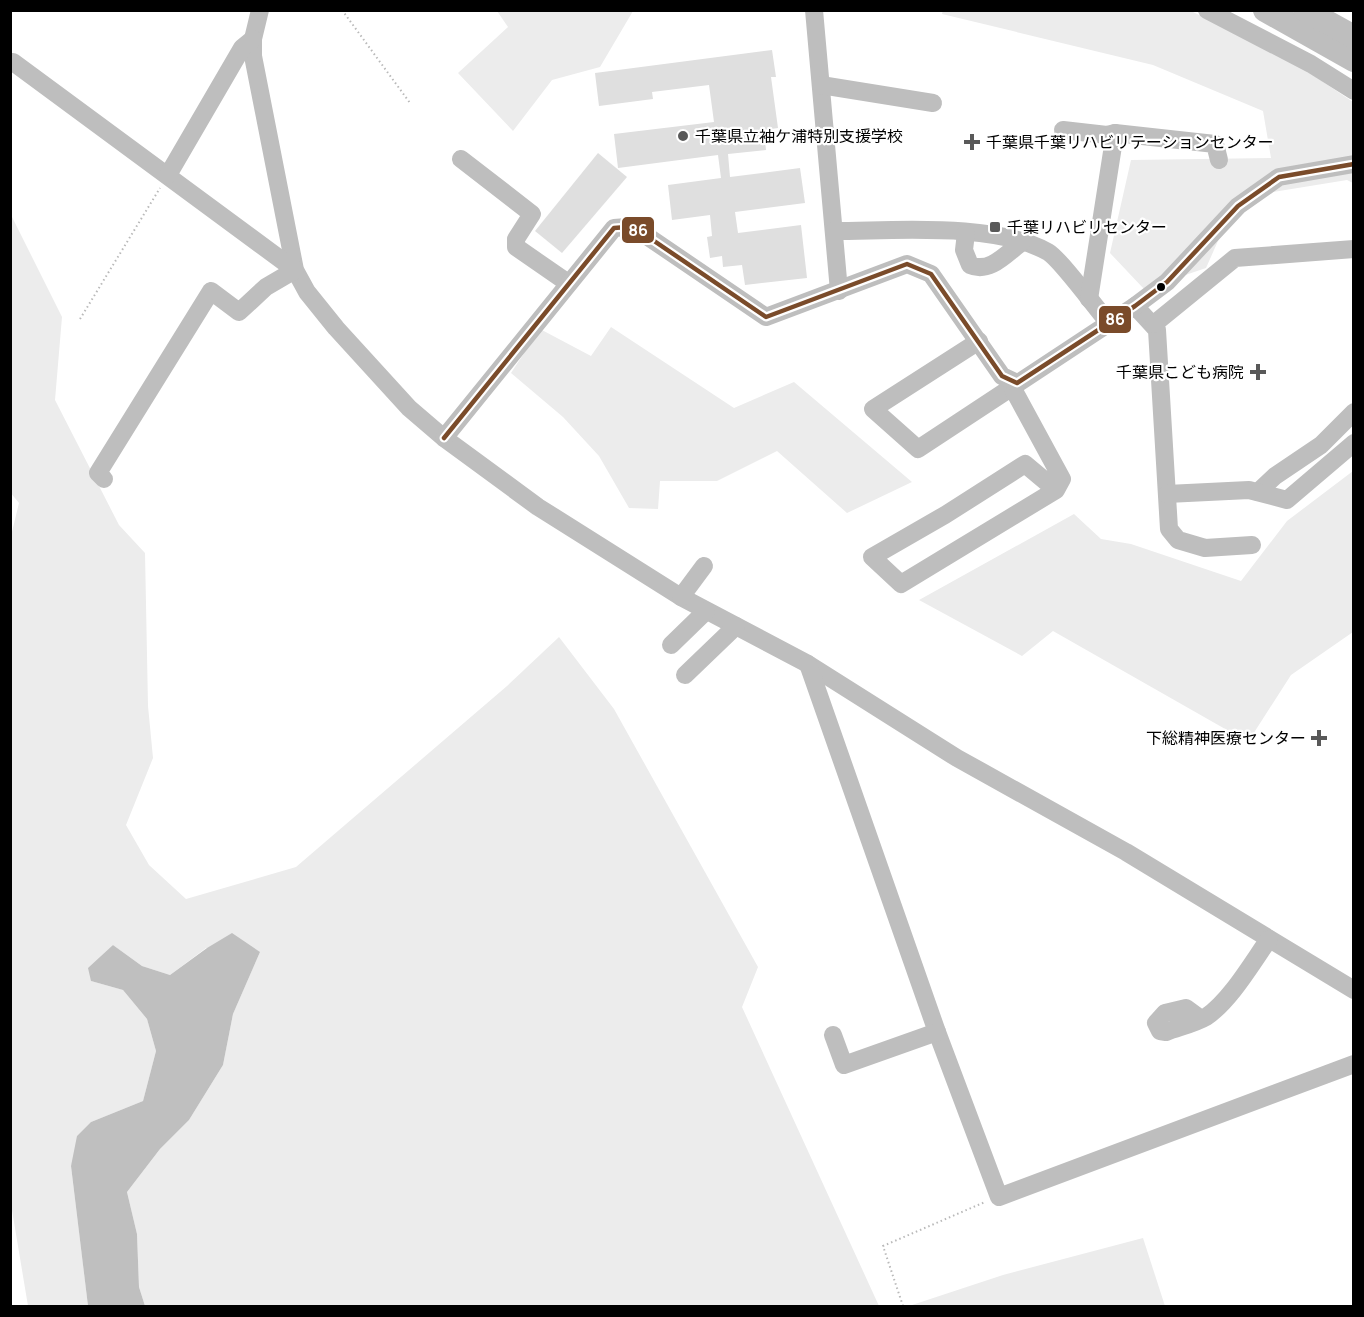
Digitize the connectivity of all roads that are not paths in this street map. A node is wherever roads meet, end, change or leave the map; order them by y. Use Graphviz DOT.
graph roads {
  1 [pos="260,10"];
  2 [pos="814,10"];
  3 [pos="1207,10"];
  4 [pos="1265,10"];
  5 [pos="1305,10"];
  6 [pos="1353,37"];
  7 [pos="254,39"];
  8 [pos="1353,60"];
  9 [pos="13,62"];
  10 [pos="820,85"];
  11 [pos="1353,91"];
  12 [pos="933,102"];
  13 [pos="1063,130"];
  14 [pos="1115,133"];
  15 [pos="461,159"];
  16 [pos="1219,160"];
  17 [pos="1353,164"];
  18 [pos="168,175"];
  19 [pos="834,231"];
  20 [pos="966,233"];
  21 [pos="1022,242"];
  22 [pos="1353,249"];
  23 [pos="295,270"];
  24 [pos="568,283"];
  25 [pos="839,291"];
  26 [pos="1089,299"];
  27 [pos="1136,306"];
  28 [pos="1108,322"];
  29 [pos="1154,324"];
  30 [pos="979,341"];
  31 [pos="1015,385"];
  32 [pos="1353,412"];
  33 [pos="444,438"];
  34 [pos="1353,443"];
  35 [pos="104,479"];
  36 [pos="1056,490"];
  37 [pos="1258,492"];
  38 [pos="1167,494"];
  39 [pos="1252,545"];
  40 [pos="704,566"];
  41 [pos="681,597"];
  42 [pos="706,611"];
  43 [pos="736,626"];
  44 [pos="671,645"];
  45 [pos="808,664"];
  46 [pos="685,675"];
  47 [pos="1269,939"];
  48 [pos="1351,986"];
  49 [pos="1201,1019"];
  50 [pos="937,1032"];
  51 [pos="833,1035"];
  52 [pos="1352,1070"];
  1 -- 7 [label="street"];
  2 -- 10 [label="street"];
  3 -- 11 [label="street"];
  4 -- 8 [label="main road"];
  5 -- 6 [label="main road"];
  7 -- 18 [label="street"];
  7 -- 23 [label="street"];
  9 -- 18 [label="street"];
  10 -- 12 [label="street"];
  10 -- 19 [label="street"];
  13 -- 14 [label="street"];
  14 -- 16 [label="street"];
  14 -- 26 [label="street"];
  15 -- 24 [label="street"];
  17 -- 27 [label="street"];
  18 -- 23 [label="street"];
  19 -- 20 [label="street"];
  19 -- 25 [label="street"];
  20 -- 21 [label="street"];
  20 -- 21 [label="street"];
  21 -- 26 [label="street"];
  22 -- 29 [label="street"];
  23 -- 33 [label="street"];
  23 -- 35 [label="street"];
  24 -- 25 [label="street"];
  24 -- 33 [label="street"];
  25 -- 30 [label="street"];
  26 -- 28 [label="street"];
  27 -- 28 [label="street"];
  27 -- 29 [label="street"];
  28 -- 31 [label="street"];
  29 -- 38 [label="street"];
  30 -- 31 [label="street"];
  30 -- 31 [label="street"];
  31 -- 36 [label="street"];
  32 -- 37 [label="street"];
  33 -- 41 [label="street"];
  34 -- 37 [label="street"];
  36 -- 36 [label="street"];
  37 -- 38 [label="street"];
  38 -- 39 [label="street"];
  40 -- 41 [label="street"];
  41 -- 42 [label="street"];
  42 -- 43 [label="street"];
  42 -- 44 [label="street"];
  43 -- 45 [label="street"];
  43 -- 46 [label="street"];
  45 -- 47 [label="street"];
  45 -- 50 [label="street"];
  47 -- 48 [label="street"];
  47 -- 49 [label="street"];
  50 -- 51 [label="street"];
  50 -- 52 [label="street"];
}
